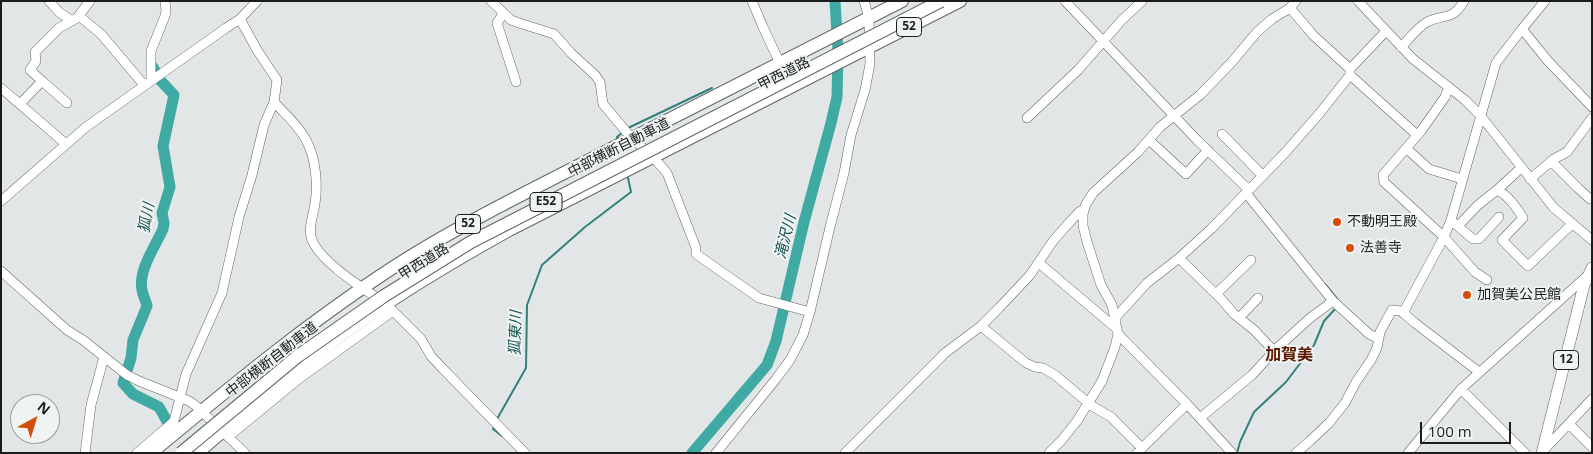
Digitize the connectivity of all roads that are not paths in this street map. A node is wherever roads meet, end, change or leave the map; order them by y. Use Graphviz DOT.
graph roads {
  1 [pos="49,1"];
  2 [pos="90,1"];
  3 [pos="165,1"];
  4 [pos="257,1"];
  5 [pos="491,1"];
  6 [pos="752,1"];
  7 [pos="864,1"];
  8 [pos="902,1"];
  9 [pos="941,1"];
  10 [pos="960,1"];
  11 [pos="1065,1"];
  12 [pos="1142,1"];
  13 [pos="1358,1"];
  14 [pos="1369,1"];
  15 [pos="1464,1"];
  16 [pos="1545,1"];
  17 [pos="1293,5"];
  18 [pos="1368,12"];
  19 [pos="504,14"];
  20 [pos="76,18"];
  21 [pos="869,18"];
  22 [pos="240,19"];
  23 [pos="1522,29"];
  24 [pos="1386,31"];
  25 [pos="1104,41"];
  26 [pos="870,47"];
  27 [pos="1401,47"];
  28 [pos="780,63"];
  29 [pos="1350,72"];
  30 [pos="42,80"];
  31 [pos="149,82"];
  32 [pos="516,82"];
  33 [pos="791,87"];
  34 [pos="1449,87"];
  35 [pos="1,88"];
  36 [pos="67,102"];
  37 [pos="274,102"];
  38 [pos="20,104"];
  39 [pos="1592,107"];
  40 [pos="1174,115"];
  41 [pos="1480,115"];
  42 [pos="1027,118"];
  43 [pos="1592,118"];
  44 [pos="1222,134"];
  45 [pos="1417,135"];
  46 [pos="631,136"];
  47 [pos="1148,140"];
  48 [pos="66,144"];
  49 [pos="1406,148"];
  50 [pos="1208,150"];
  51 [pos="653,157"];
  52 [pos="1551,161"];
  53 [pos="1522,168"];
  54 [pos="1263,176"];
  55 [pos="1462,179"];
  56 [pos="1530,179"];
  57 [pos="1497,190"];
  58 [pos="1247,191"];
  59 [pos="1592,198"];
  60 [pos="1,200"];
  61 [pos="1084,209"];
  62 [pos="1499,217"];
  63 [pos="1450,220"];
  64 [pos="1572,224"];
  65 [pos="1458,226"];
  66 [pos="1444,237"];
  67 [pos="1592,240"];
  68 [pos="1179,258"];
  69 [pos="1250,260"];
  70 [pos="1039,263"];
  71 [pos="1,271"];
  72 [pos="1590,272"];
  73 [pos="1487,280"];
  74 [pos="363,288"];
  75 [pos="1216,294"];
  76 [pos="1258,298"];
  77 [pos="1336,304"];
  78 [pos="389,308"];
  79 [pos="807,312"];
  80 [pos="1403,313"];
  81 [pos="1116,317"];
  82 [pos="1239,318"];
  83 [pos="981,326"];
  84 [pos="1117,331"];
  85 [pos="1379,339"];
  86 [pos="1274,351"];
  87 [pos="104,357"];
  88 [pos="1479,372"];
  89 [pos="1460,389"];
  90 [pos="180,396"];
  91 [pos="1592,399"];
  92 [pos="1088,403"];
  93 [pos="1187,404"];
  94 [pos="200,411"];
  95 [pos="1200,418"];
  96 [pos="1569,424"];
  97 [pos="225,434"];
  98 [pos="1592,447"];
  99 [pos="1139,450"];
  100 [pos="85,453"];
  101 [pos="137,453"];
  102 [pos="151,453"];
  103 [pos="181,453"];
  104 [pos="197,453"];
  105 [pos="245,453"];
  106 [pos="525,453"];
  107 [pos="716,453"];
  108 [pos="845,453"];
  109 [pos="1049,453"];
  110 [pos="1232,453"];
  111 [pos="1296,453"];
  112 [pos="1408,453"];
  113 [pos="1525,453"];
  114 [pos="1542,453"];
  1 -- 20 [label="street"];
  2 -- 20 [label="street"];
  3 -- 31 [label="street"];
  4 -- 22 [label="street"];
  5 -- 19 [label="street"];
  6 -- 28 [label="street"];
  7 -- 21 [label="street"];
  8 -- 21 [label="highway, 甲西道路 / 52"];
  9 -- 103 [label="highway, 中部横断自動車道 / E52, bridge"];
  10 -- 26 [label="highway, 甲西道路 / 52"];
  11 -- 25 [label="street"];
  12 -- 25 [label="street"];
  13 -- 18 [label="street"];
  14 -- 18 [label="street"];
  15 -- 27 [label="street"];
  16 -- 23 [label="street"];
  17 -- 29 [label="street"];
  17 -- 40 [label="street"];
  18 -- 24 [label="street"];
  19 -- 32 [label="street"];
  19 -- 46 [label="street"];
  20 -- 30 [label="street"];
  20 -- 31 [label="street"];
  21 -- 26 [label="street"];
  21 -- 28 [label="highway, 甲西道路 / 52"];
  22 -- 31 [label="street"];
  22 -- 37 [label="street"];
  23 -- 39 [label="street"];
  23 -- 41 [label="street"];
  24 -- 27 [label="street"];
  24 -- 29 [label="street"];
  25 -- 40 [label="street"];
  25 -- 42 [label="street"];
  26 -- 33 [label="highway, 甲西道路 / 52"];
  26 -- 79 [label="street"];
  27 -- 34 [label="street"];
  28 -- 33 [label="street"];
  28 -- 46 [label="highway, 甲西道路 / 52"];
  29 -- 45 [label="street"];
  29 -- 54 [label="street"];
  30 -- 36 [label="street"];
  30 -- 38 [label="street"];
  31 -- 48 [label="street"];
  33 -- 51 [label="highway, 甲西道路 / 52"];
  34 -- 41 [label="street"];
  34 -- 45 [label="street"];
  35 -- 38 [label="street"];
  37 -- 74 [label="street"];
  37 -- 90 [label="street"];
  38 -- 48 [label="street"];
  40 -- 47 [label="street"];
  40 -- 50 [label="street"];
  41 -- 53 [label="street"];
  41 -- 55 [label="street"];
  43 -- 52 [label="street"];
  44 -- 54 [label="street"];
  45 -- 49 [label="street"];
  46 -- 51 [label="street"];
  46 -- 74 [label="highway, 甲西道路 / 52"];
  47 -- 50 [label="street"];
  47 -- 61 [label="street"];
  48 -- 60 [label="street"];
  49 -- 55 [label="street"];
  49 -- 66 [label="street"];
  50 -- 58 [label="street"];
  51 -- 78 [label="highway, 甲西道路 / 52"];
  51 -- 79 [label="street"];
  52 -- 56 [label="street"];
  52 -- 59 [label="street"];
  53 -- 56 [label="street"];
  53 -- 57 [label="street"];
  54 -- 58 [label="street"];
  55 -- 63 [label="street"];
  56 -- 64 [label="street"];
  57 -- 64 [label="street"];
  57 -- 65 [label="street"];
  58 -- 68 [label="street"];
  58 -- 77 [label="street"];
  61 -- 70 [label="street"];
  61 -- 81 [label="street"];
  62 -- 65 [label="street"];
  63 -- 65 [label="street"];
  63 -- 66 [label="street"];
  64 -- 67 [label="street"];
  66 -- 73 [label="street"];
  66 -- 80 [label="street"];
  68 -- 75 [label="street"];
  68 -- 81 [label="street"];
  69 -- 75 [label="street"];
  70 -- 83 [label="street"];
  70 -- 84 [label="street"];
  71 -- 87 [label="street"];
  72 -- 88 [label="street"];
  72 -- 114 [label="main road, 12"];
  74 -- 78 [label="street"];
  74 -- 94 [label="highway, 甲西道路 / 52"];
  75 -- 82 [label="street"];
  76 -- 82 [label="street"];
  77 -- 85 [label="street"];
  77 -- 86 [label="street"];
  78 -- 97 [label="highway, 甲西道路 / 52"];
  78 -- 106 [label="street"];
  79 -- 107 [label="street"];
  80 -- 85 [label="street"];
  80 -- 88 [label="street"];
  81 -- 84 [label="street"];
  82 -- 86 [label="street"];
  83 -- 92 [label="street"];
  83 -- 108 [label="street"];
  84 -- 92 [label="street"];
  84 -- 93 [label="street"];
  85 -- 111 [label="street"];
  86 -- 95 [label="street"];
  87 -- 90 [label="street"];
  87 -- 100 [label="street"];
  88 -- 89 [label="street"];
  89 -- 112 [label="street"];
  89 -- 113 [label="street"];
  90 -- 94 [label="street"];
  90 -- 101 [label="street"];
  91 -- 96 [label="street"];
  92 -- 99 [label="street"];
  92 -- 109 [label="street"];
  93 -- 95 [label="street"];
  93 -- 99 [label="street"];
  94 -- 97 [label="street"];
  94 -- 102 [label="highway, 甲西道路 / 52"];
  95 -- 110 [label="street"];
  96 -- 98 [label="street"];
  96 -- 114 [label="street"];
  97 -- 104 [label="highway, 甲西道路 / 52"];
  97 -- 105 [label="street"];
}
